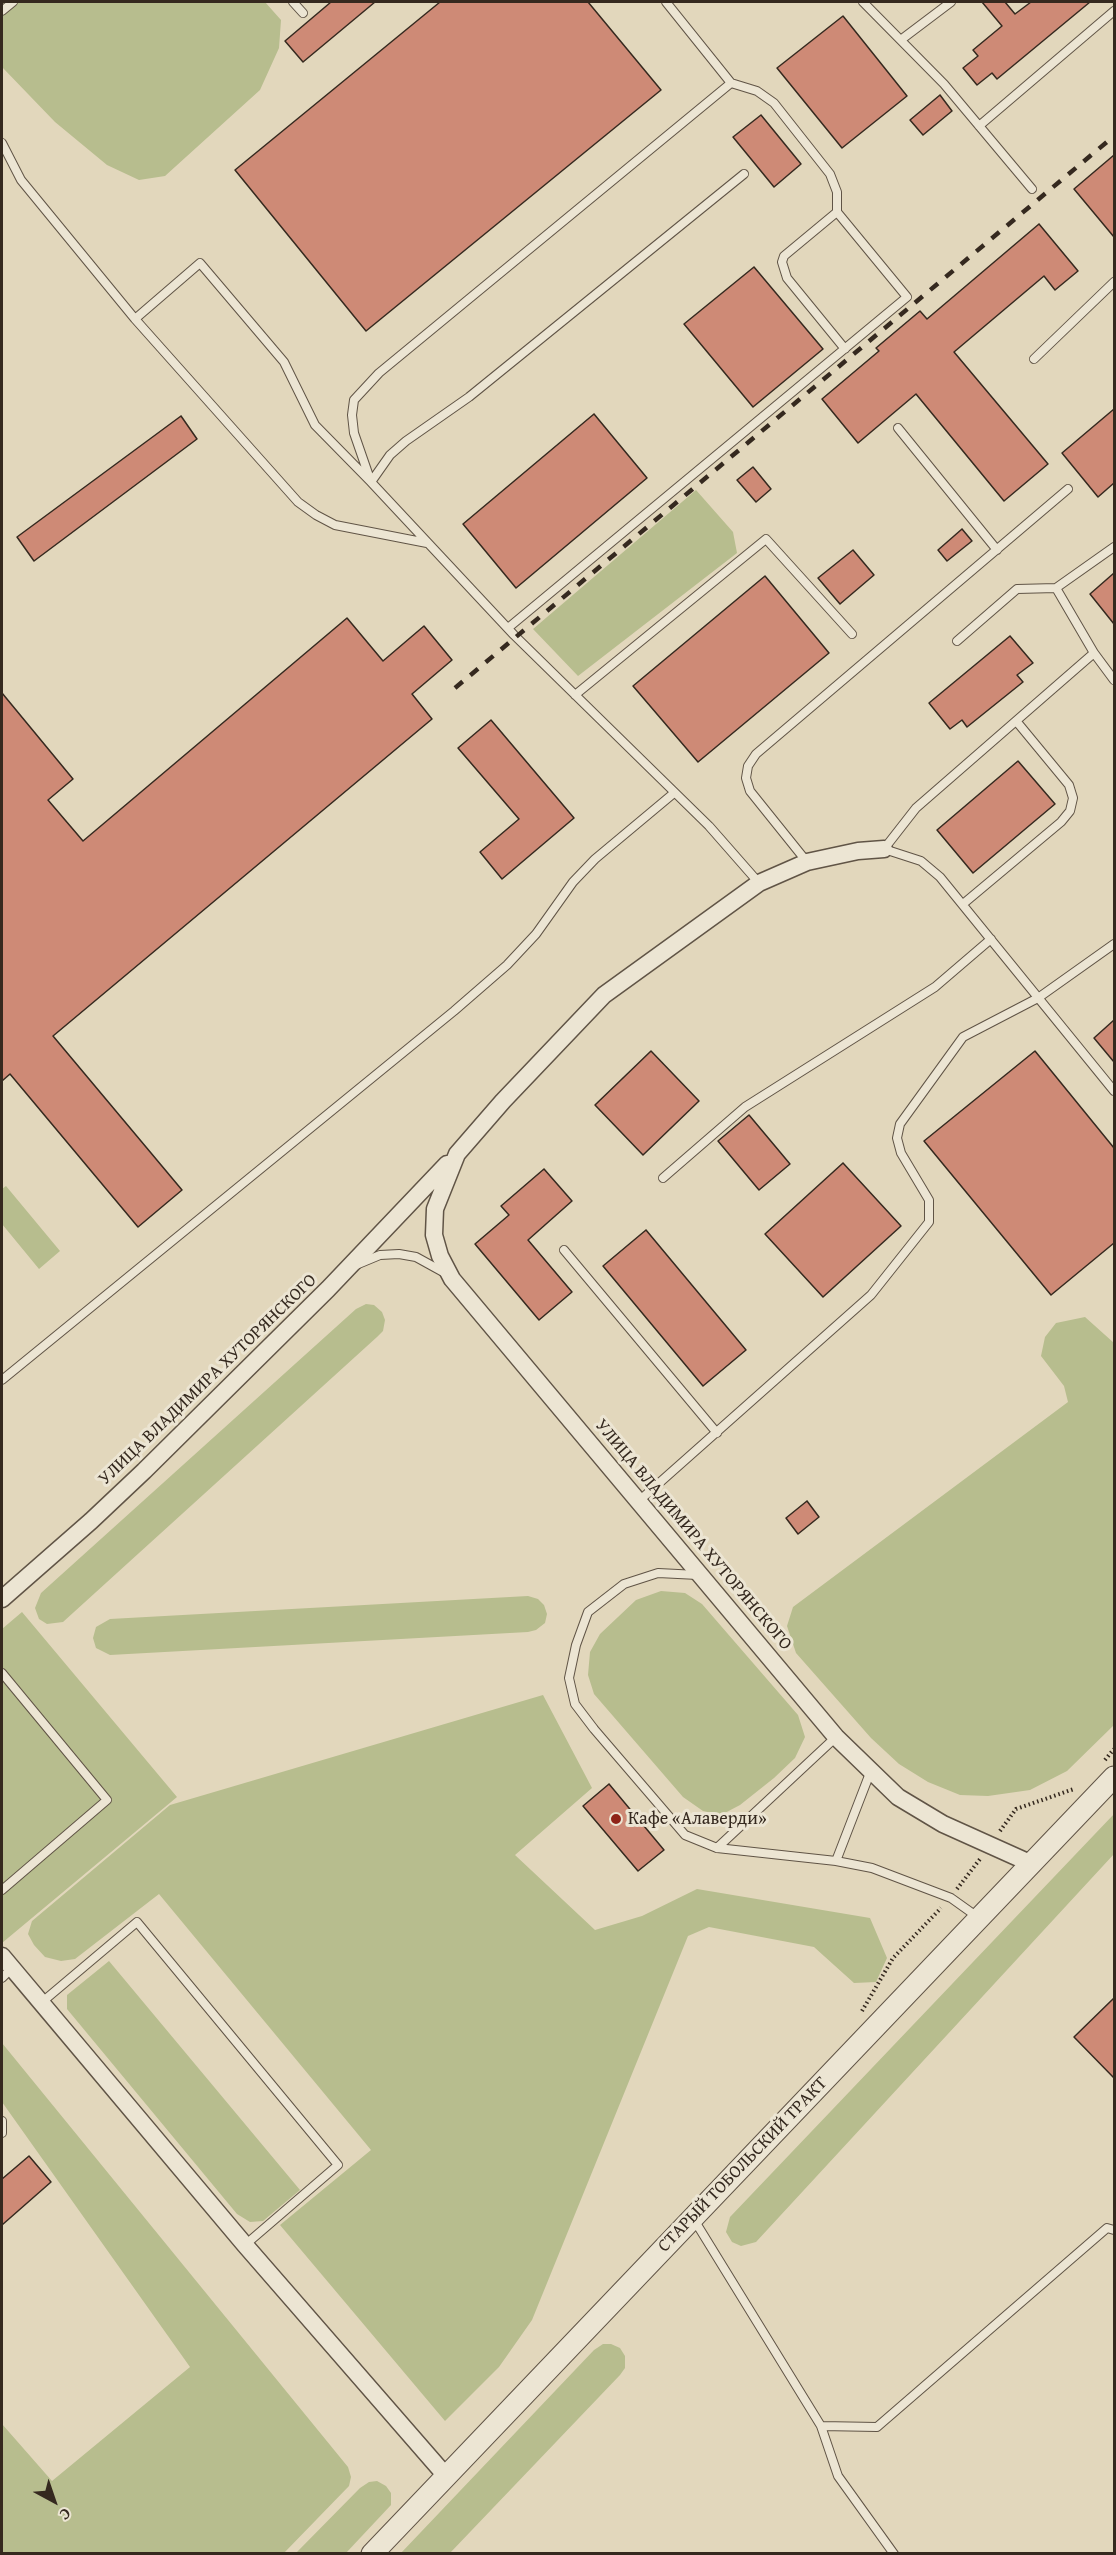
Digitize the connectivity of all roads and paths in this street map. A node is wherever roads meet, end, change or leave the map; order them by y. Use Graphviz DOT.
graph roads {
  1 [pos="13,2"];
  2 [pos="293,2"];
  3 [pos="666,2"];
  4 [pos="863,2"];
  5 [pos="951,2"];
  6 [pos="2,11"];
  7 [pos="1114,11"];
  8 [pos="303,14"];
  9 [pos="902,39"];
  10 [pos="731,83"];
  11 [pos="979,126"];
  12 [pos="2,143"];
  13 [pos="744,174"];
  14 [pos="1032,189"];
  15 [pos="837,212"];
  16 [pos="1114,282"];
  17 [pos="135,319"];
  18 [pos="845,349"];
  19 [pos="1034,359"];
  20 [pos="898,428"];
  21 [pos="371,482"];
  22 [pos="1068,489"];
  23 [pos="428,543"];
  24 [pos="1114,547"];
  25 [pos="997,550"];
  26 [pos="1056,588"];
  27 [pos="508,628"];
  28 [pos="852,634"];
  29 [pos="957,641"];
  30 [pos="1094,653"];
  31 [pos="1114,680"];
  32 [pos="575,695"];
  33 [pos="1017,722"];
  34 [pos="674,793"];
  35 [pos="884,849"];
  36 [pos="807,862"];
  37 [pos="759,883"];
  38 [pos="963,904"];
  39 [pos="991,939"];
  40 [pos="1114,944"];
  41 [pos="1038,998"];
  42 [pos="1114,1091"];
  43 [pos="457,1154"];
  44 [pos="663,1178"];
  45 [pos="564,1250"];
  46 [pos="350,1267"];
  47 [pos="452,1279"];
  48 [pos="2,1380"];
  49 [pos="717,1433"];
  50 [pos="640,1500"];
  51 [pos="702,1575"];
  52 [pos="2,1599"];
  53 [pos="2,1673"];
  54 [pos="836,1737"];
  55 [pos="1114,1749"];
  56 [pos="1107,1771"];
  57 [pos="870,1773"];
  58 [pos="1079,1788"];
  59 [pos="991,1844"];
  60 [pos="717,1848"];
  61 [pos="836,1861"];
  62 [pos="1032,1863"];
  63 [pos="2,1890"];
  64 [pos="951,1898"];
  65 [pos="979,1918"];
  66 [pos="5,1967"];
  67 [pos="41,2003"];
  68 [pos="858,2018"];
  69 [pos="2,2122"];
  70 [pos="2,2133"];
  71 [pos="693,2218"];
  72 [pos="1114,2230"];
  73 [pos="245,2245"];
  74 [pos="820,2426"];
  75 [pos="446,2476"];
  76 [pos="372,2553"];
  77 [pos="894,2553"];
  1 -- 6 [label="lane"];
  2 -- 8 [label="lane"];
  3 -- 10 [label="lane"];
  4 -- 9 [label="lane"];
  5 -- 9 [label="lane"];
  7 -- 11 [label="lane"];
  9 -- 11 [label="lane"];
  10 -- 15 [label="lane"];
  10 -- 21 [label="lane"];
  11 -- 14 [label="lane"];
  12 -- 17 [label="lane"];
  13 -- 21 [label="lane"];
  15 -- 18 [label="lane"];
  15 -- 18 [label="lane"];
  16 -- 19 [label="lane"];
  17 -- 21 [label="lane"];
  17 -- 23 [label="lane"];
  18 -- 27 [label="lane"];
  20 -- 25 [label="lane"];
  21 -- 23 [label="lane"];
  22 -- 25 [label="lane"];
  23 -- 27 [label="lane"];
  24 -- 26 [label="lane"];
  25 -- 36 [label="lane"];
  26 -- 29 [label="lane"];
  26 -- 30 [label="lane"];
  27 -- 32 [label="lane"];
  28 -- 32 [label="lane"];
  30 -- 31 [label="lane"];
  30 -- 33 [label="lane"];
  32 -- 34 [label="lane"];
  33 -- 35 [label="lane"];
  33 -- 38 [label="lane"];
  34 -- 37 [label="lane"];
  34 -- 48 [label="lane"];
  35 -- 36 [label="street, УЛИЦА ВЛАДИМИРА ХУТОРЯНСКОГО"];
  35 -- 38 [label="lane"];
  36 -- 37 [label="street, УЛИЦА ВЛАДИМИРА ХУТОРЯНСКОГО"];
  37 -- 43 [label="street, УЛИЦА ВЛАДИМИРА ХУТОРЯНСКОГО"];
  38 -- 39 [label="lane"];
  39 -- 41 [label="lane"];
  39 -- 44 [label="lane"];
  40 -- 41 [label="lane"];
  41 -- 42 [label="lane"];
  41 -- 49 [label="lane"];
  43 -- 46 [label="street, УЛИЦА ВЛАДИМИРА ХУТОРЯНСКОГО"];
  43 -- 47 [label="street, УЛИЦА ВЛАДИМИРА ХУТОРЯНСКОГО"];
  45 -- 49 [label="lane"];
  46 -- 47 [label="lane"];
  46 -- 52 [label="street, УЛИЦА ВЛАДИМИРА ХУТОРЯНСКОГО"];
  47 -- 50 [label="street, УЛИЦА ВЛАДИМИРА ХУТОРЯНСКОГО"];
  49 -- 50 [label="lane"];
  50 -- 51 [label="street, УЛИЦА ВЛАДИМИРА ХУТОРЯНСКОГО"];
  51 -- 54 [label="street, УЛИЦА ВЛАДИМИРА ХУТОРЯНСКОГО"];
  51 -- 60 [label="lane"];
  53 -- 63 [label="lane"];
  54 -- 57 [label="street, УЛИЦА ВЛАДИМИРА ХУТОРЯНСКОГО"];
  54 -- 60 [label="lane"];
  55 -- 56 [label="path"];
  56 -- 62 [label="street, СТАРЫЙ ТОБОЛЬСКИЙ ТРАКТ"];
  57 -- 59 [label="street, УЛИЦА ВЛАДИМИРА ХУТОРЯНСКОГО"];
  57 -- 61 [label="lane"];
  58 -- 59 [label="path"];
  59 -- 62 [label="street, УЛИЦА ВЛАДИМИРА ХУТОРЯНСКОГО"];
  59 -- 64 [label="path"];
  60 -- 61 [label="lane"];
  61 -- 64 [label="lane"];
  62 -- 65 [label="street, СТАРЫЙ ТОБОЛЬСКИЙ ТРАКТ"];
  64 -- 65 [label="lane"];
  64 -- 68 [label="path"];
  65 -- 71 [label="street, СТАРЫЙ ТОБОЛЬСКИЙ ТРАКТ"];
  66 -- 67 [label="street"];
  67 -- 73 [label="street"];
  67 -- 73 [label="lane"];
  69 -- 70 [label="lane"];
  71 -- 74 [label="lane"];
  71 -- 75 [label="street, СТАРЫЙ ТОБОЛЬСКИЙ ТРАКТ"];
  72 -- 74 [label="lane"];
  73 -- 75 [label="street"];
  74 -- 77 [label="lane"];
  75 -- 76 [label="street, СТАРЫЙ ТОБОЛЬСКИЙ ТРАКТ"];
}
